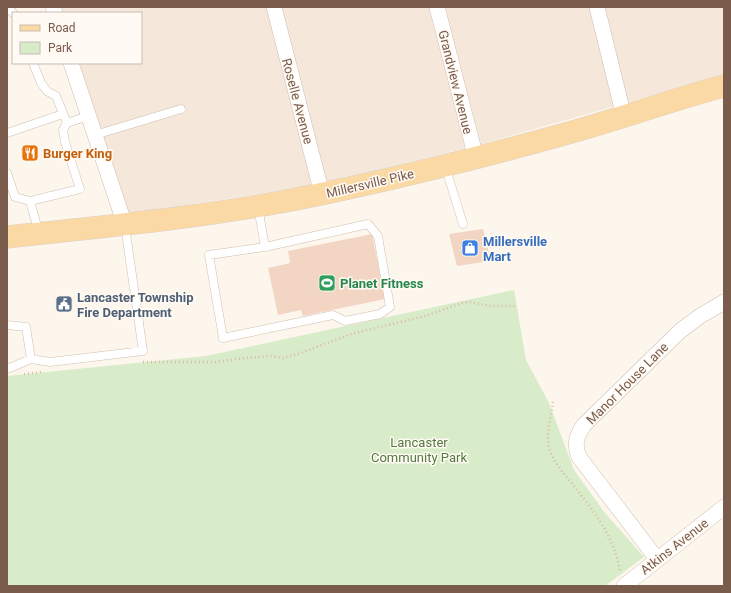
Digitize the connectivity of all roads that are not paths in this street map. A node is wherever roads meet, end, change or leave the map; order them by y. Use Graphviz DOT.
graph roads {
  1 [pos="274,7"];
  2 [pos="437,7"];
  3 [pos="597,7"];
  4 [pos="33,64"];
  5 [pos="71,64"];
  6 [pos="724,86"];
  7 [pos="181,109"];
  8 [pos="63,114"];
  9 [pos="88,116"];
  10 [pos="624,117"];
  11 [pos="67,122"];
  12 [pos="7,133"];
  13 [pos="95,135"];
  14 [pos="476,158"];
  15 [pos="445,166"];
  16 [pos="7,173"];
  17 [pos="322,194"];
  18 [pos="30,201"];
  19 [pos="258,206"];
  20 [pos="463,224"];
  21 [pos="125,225"];
  22 [pos="39,233"];
  23 [pos="7,237"];
  24 [pos="266,247"];
  25 [pos="724,302"];
  26 [pos="7,325"];
  27 [pos="31,359"];
  28 [pos="7,369"];
  29 [pos="724,507"];
  30 [pos="657,559"];
  31 [pos="622,581"];
  1 -- 17 [label="street, Roselle Avenue"];
  2 -- 14 [label="street, Grandview Avenue"];
  3 -- 10 [label="street"];
  4 -- 8 [label="lane"];
  5 -- 9 [label="street"];
  6 -- 10 [label="main road, Millersville Pike"];
  7 -- 13 [label="lane"];
  8 -- 11 [label="lane"];
  8 -- 12 [label="lane"];
  9 -- 11 [label="lane"];
  9 -- 13 [label="street"];
  10 -- 14 [label="main road, Millersville Pike"];
  11 -- 18 [label="lane"];
  13 -- 21 [label="street"];
  14 -- 15 [label="main road, Millersville Pike"];
  15 -- 17 [label="main road, Millersville Pike"];
  15 -- 20 [label="lane"];
  16 -- 18 [label="lane"];
  17 -- 19 [label="main road, Millersville Pike"];
  18 -- 22 [label="lane"];
  19 -- 21 [label="main road, Millersville Pike"];
  19 -- 24 [label="lane"];
  21 -- 22 [label="main road, Millersville Pike"];
  21 -- 27 [label="lane"];
  22 -- 23 [label="main road, Millersville Pike"];
  24 -- 24 [label="lane"];
  25 -- 30 [label="street, Manor House Lane"];
  26 -- 27 [label="lane"];
  27 -- 28 [label="lane"];
  29 -- 30 [label="street, Atkins Avenue"];
  30 -- 31 [label="street, Atkins Avenue"];
}
